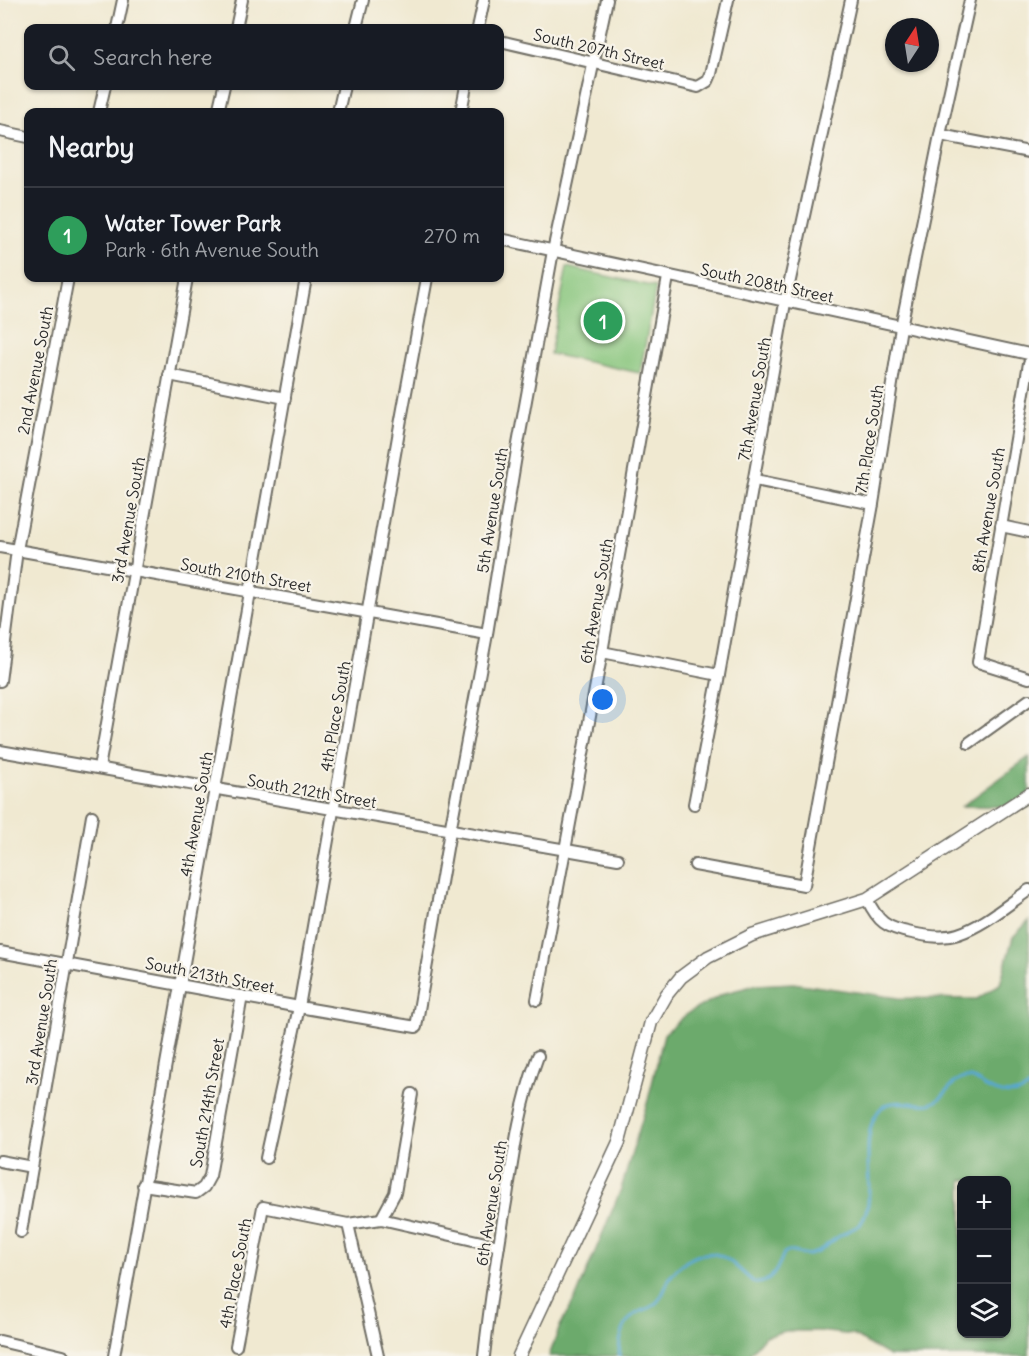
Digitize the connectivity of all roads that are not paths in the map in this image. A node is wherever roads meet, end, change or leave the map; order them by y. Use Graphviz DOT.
graph roads {
  1 [pos="123,0"];
  2 [pos="242,0"];
  3 [pos="363,0"];
  4 [pos="484,0"];
  5 [pos="607,0"];
  6 [pos="728,0"];
  7 [pos="852,0"];
  8 [pos="970,0"];
  9 [pos="118,24"];
  10 [pos="237,24"];
  11 [pos="357,24"];
  12 [pos="479,24"];
  13 [pos="504,42"];
  14 [pos="594,62"];
  15 [pos="104,90"];
  16 [pos="223,90"];
  17 [pos="343,90"];
  18 [pos="465,90"];
  19 [pos="100,108"];
  20 [pos="219,108"];
  21 [pos="339,108"];
  22 [pos="462,108"];
  23 [pos="0,131"];
  24 [pos="940,135"];
  25 [pos="24,136"];
  26 [pos="1029,152"];
  27 [pos="504,240"];
  28 [pos="553,251"];
  29 [pos="668,277"];
  30 [pos="67,282"];
  31 [pos="186,282"];
  32 [pos="305,282"];
  33 [pos="426,282"];
  34 [pos="785,303"];
  35 [pos="901,327"];
  36 [pos="1029,354"];
  37 [pos="1029,363"];
  38 [pos="169,375"];
  39 [pos="285,398"];
  40 [pos="755,480"];
  41 [pos="873,504"];
  42 [pos="1001,526"];
  43 [pos="1029,532"];
  44 [pos="0,547"];
  45 [pos="17,550"];
  46 [pos="135,571"];
  47 [pos="251,591"];
  48 [pos="368,613"];
  49 [pos="488,634"];
  50 [pos="602,652"];
  51 [pos="719,675"];
  52 [pos="1029,678"];
  53 [pos="0,681"];
  54 [pos="1029,700"];
  55 [pos="969,743"];
  56 [pos="0,751"];
  57 [pos="99,768"];
  58 [pos="216,788"];
  59 [pos="1029,794"];
  60 [pos="694,804"];
  61 [pos="334,810"];
  62 [pos="92,816"];
  63 [pos="450,831"];
  64 [pos="566,850"];
  65 [pos="618,859"];
  66 [pos="694,865"];
  67 [pos="1029,890"];
  68 [pos="867,899"];
  69 [pos="0,952"];
  70 [pos="66,964"];
  71 [pos="180,985"];
  72 [pos="242,996"];
  73 [pos="537,1000"];
  74 [pos="299,1007"];
  75 [pos="416,1027"];
  76 [pos="538,1056"];
  77 [pos="412,1094"];
  78 [pos="266,1158"];
  79 [pos="0,1161"];
  80 [pos="32,1167"];
  81 [pos="143,1185"];
  82 [pos="381,1219"];
  83 [pos="348,1224"];
  84 [pos="21,1232"];
  85 [pos="499,1246"];
  86 [pos="534,1322"];
  87 [pos="0,1341"];
  88 [pos="236,1346"];
  89 [pos="63,1356"];
  90 [pos="114,1356"];
  91 [pos="378,1356"];
  92 [pos="484,1356"];
  93 [pos="519,1356"];
  94 [pos="525,1356"];
  1 -- 9 [label="street"];
  2 -- 10 [label="street"];
  3 -- 11 [label="street"];
  4 -- 12 [label="street"];
  5 -- 14 [label="street, 5th Avenue South"];
  6 -- 14 [label="street, South 207th Street"];
  7 -- 34 [label="street, 7th Avenue South"];
  8 -- 24 [label="street, 7th Place South"];
  13 -- 14 [label="street, South 207th Street"];
  14 -- 28 [label="street, 5th Avenue South"];
  15 -- 19 [label="street"];
  16 -- 20 [label="street"];
  17 -- 21 [label="street"];
  18 -- 22 [label="street"];
  23 -- 25 [label="street"];
  24 -- 26 [label="street"];
  24 -- 35 [label="street, 7th Place South"];
  27 -- 28 [label="street, South 208th Street"];
  28 -- 29 [label="street, South 208th Street"];
  28 -- 49 [label="street, 5th Avenue South"];
  29 -- 34 [label="street, South 208th Street"];
  29 -- 50 [label="street, 6th Avenue South"];
  30 -- 45 [label="street, 2nd Avenue South"];
  31 -- 38 [label="street, 3rd Avenue South"];
  32 -- 39 [label="street, 4th Avenue South"];
  33 -- 48 [label="street, 4th Place South"];
  34 -- 35 [label="street, South 208th Street"];
  34 -- 40 [label="street, 7th Avenue South"];
  35 -- 36 [label="street, South 208th Street"];
  35 -- 41 [label="street, 7th Place South"];
  37 -- 42 [label="street, 8th Avenue South"];
  38 -- 39 [label="street"];
  38 -- 46 [label="street, 3rd Avenue South"];
  39 -- 47 [label="street, 4th Avenue South"];
  40 -- 41 [label="street"];
  40 -- 51 [label="street, 7th Avenue South"];
  41 -- 66 [label="street, 7th Place South"];
  42 -- 43 [label="street"];
  42 -- 52 [label="street, 8th Avenue South"];
  44 -- 45 [label="street, South 210th Street"];
  45 -- 46 [label="street, South 210th Street"];
  45 -- 53 [label="street, 2nd Avenue South"];
  46 -- 47 [label="street, South 210th Street"];
  46 -- 57 [label="street, 3rd Avenue South"];
  47 -- 48 [label="street, South 210th Street"];
  47 -- 58 [label="street, 4th Avenue South"];
  48 -- 49 [label="street, South 210th Street"];
  48 -- 61 [label="street, 4th Place South"];
  49 -- 63 [label="street, 5th Avenue South"];
  50 -- 51 [label="street"];
  50 -- 64 [label="street, 6th Avenue South"];
  51 -- 60 [label="street, 7th Avenue South"];
  54 -- 55 [label="street"];
  56 -- 57 [label="street, South 212th Street"];
  57 -- 58 [label="street, South 212th Street"];
  58 -- 61 [label="street, South 212th Street"];
  58 -- 71 [label="street, 4th Avenue South"];
  59 -- 68 [label="main road"];
  61 -- 63 [label="street, South 212th Street"];
  61 -- 74 [label="street, 4th Place South"];
  62 -- 70 [label="street, 3rd Avenue South"];
  63 -- 64 [label="street, South 212th Street"];
  63 -- 75 [label="street, 5th Avenue South"];
  64 -- 65 [label="street, South 212th Street"];
  64 -- 73 [label="street, 6th Avenue South"];
  67 -- 68 [label="street"];
  68 -- 86 [label="main road"];
  69 -- 70 [label="street, South 213th Street"];
  70 -- 71 [label="street, South 213th Street"];
  70 -- 80 [label="street, 3rd Avenue South"];
  71 -- 72 [label="street, South 213th Street"];
  71 -- 81 [label="street, 4th Avenue South"];
  72 -- 74 [label="street, South 213th Street"];
  72 -- 81 [label="street, South 214th Street"];
  74 -- 75 [label="street, South 213th Street"];
  74 -- 78 [label="street, 4th Place South"];
  76 -- 85 [label="street, 6th Avenue South"];
  77 -- 82 [label="street"];
  79 -- 80 [label="street"];
  80 -- 84 [label="street, 3rd Avenue South"];
  81 -- 90 [label="street, 4th Avenue South"];
  82 -- 83 [label="street"];
  82 -- 85 [label="street"];
  83 -- 88 [label="street, 4th Place South"];
  83 -- 91 [label="street"];
  85 -- 92 [label="street, 6th Avenue South"];
  86 -- 93 [label="main road"];
  86 -- 94 [label="main road"];
  87 -- 89 [label="street"];
}
